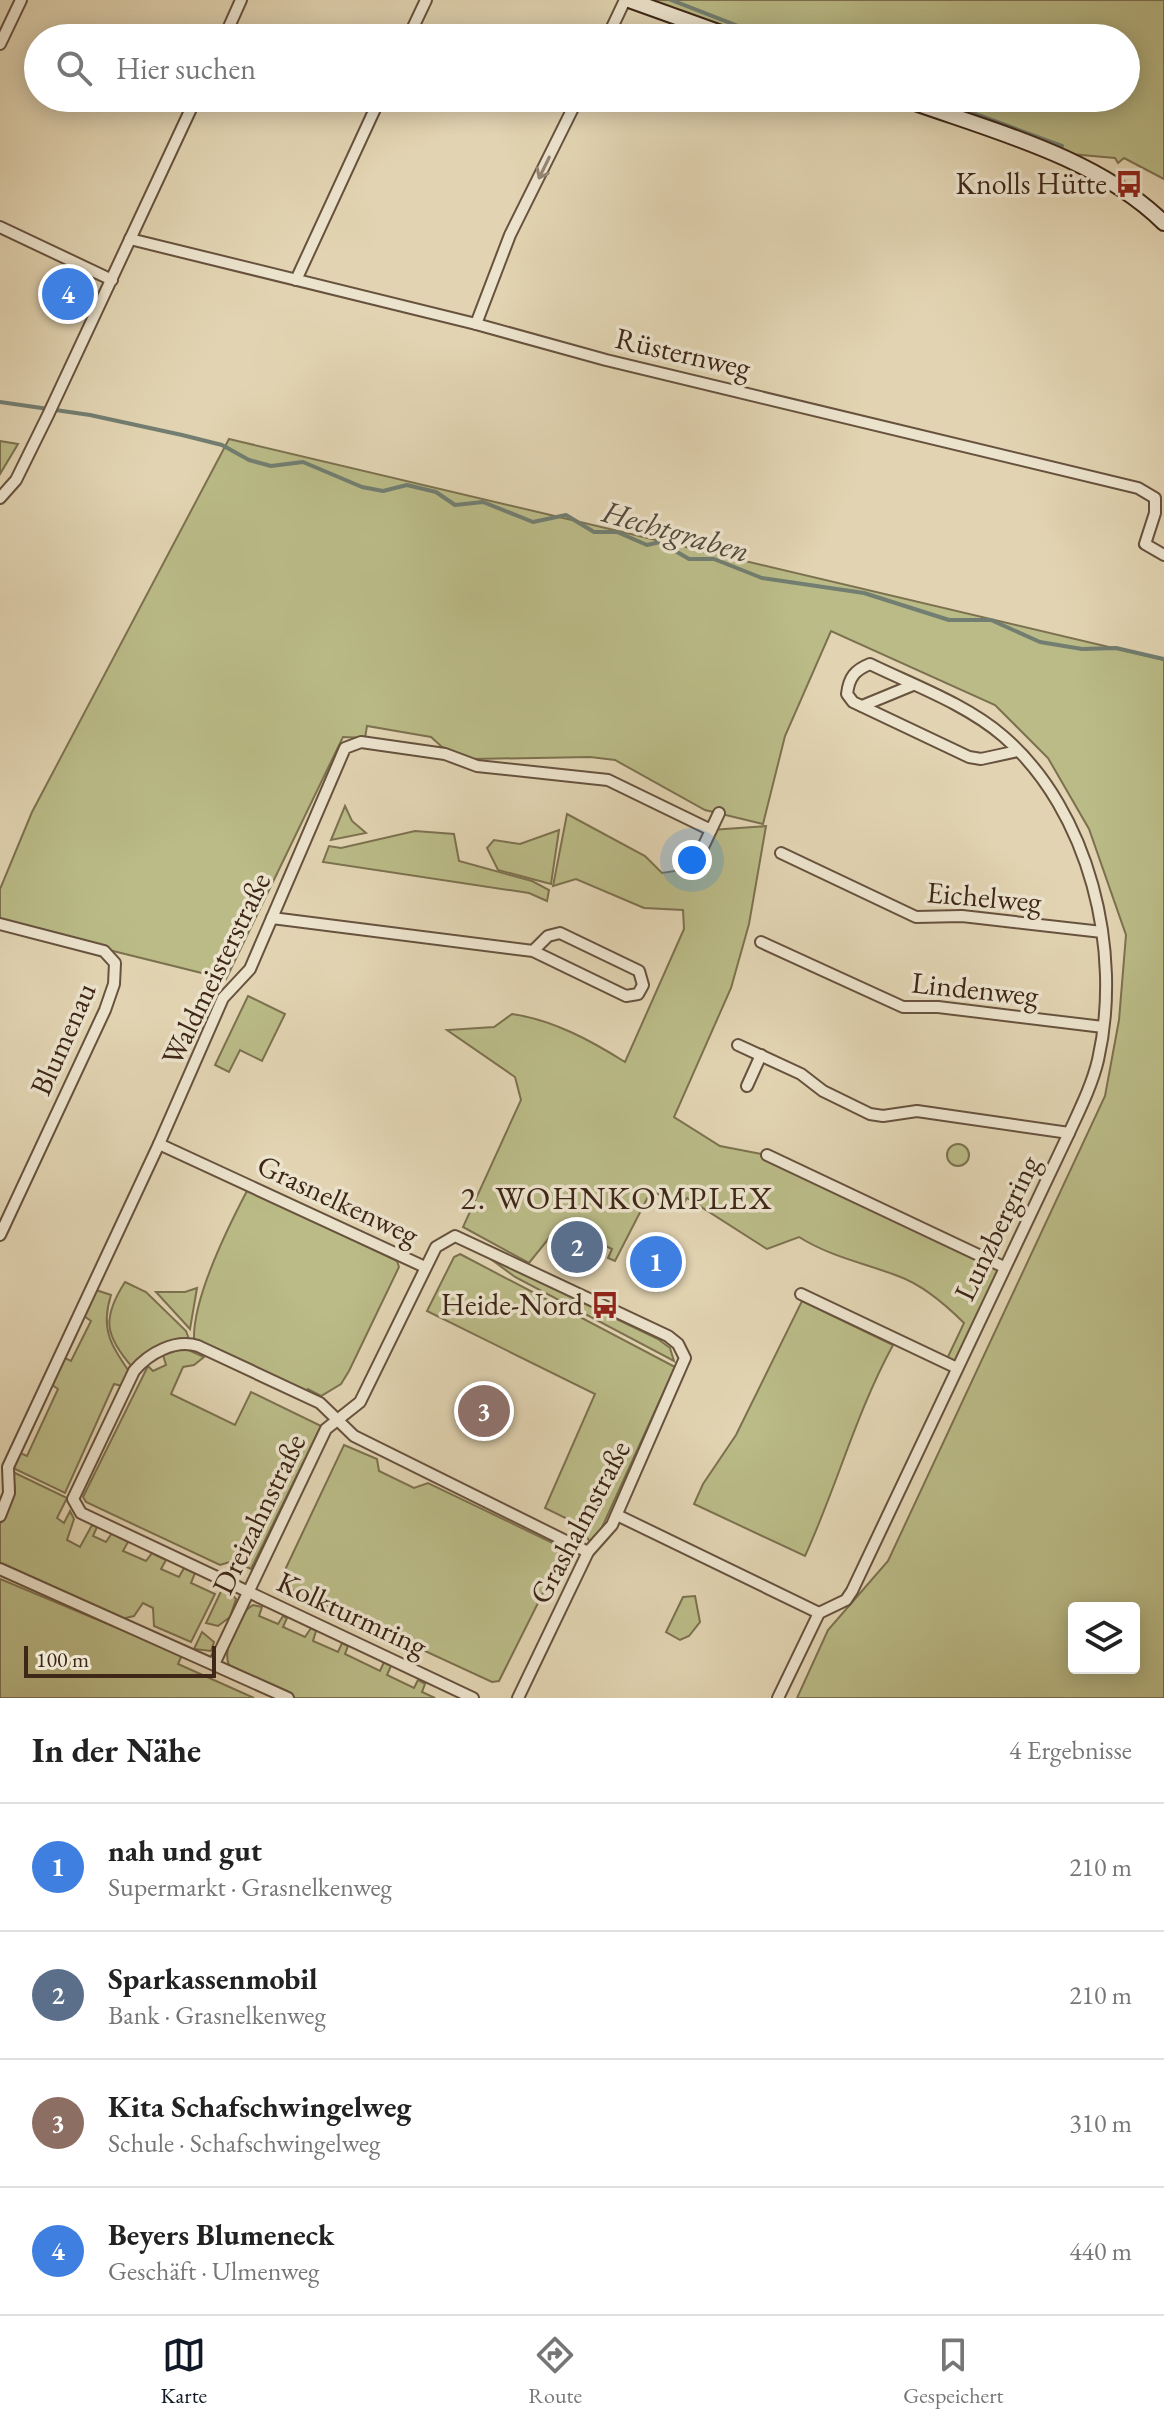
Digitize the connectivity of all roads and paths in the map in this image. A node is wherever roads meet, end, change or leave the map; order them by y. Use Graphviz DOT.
graph roads {
  1 [pos="21,0"];
  2 [pos="241,0"];
  3 [pos="426,0"];
  4 [pos="627,0"];
  5 [pos="230,24"];
  6 [pos="415,24"];
  7 [pos="614,24"];
  8 [pos="695,24"];
  9 [pos="0,44"];
  10 [pos="189,112"];
  11 [pos="374,112"];
  12 [pos="571,112"];
  13 [pos="938,112"];
  14 [pos="1164,223"];
  15 [pos="0,227"];
  16 [pos="130,239"];
  17 [pos="112,280"];
  18 [pos="296,280"];
  19 [pos="476,324"];
  20 [pos="0,498"];
  21 [pos="1164,555"];
  22 [pos="913,685"];
  23 [pos="862,706"];
  24 [pos="1018,751"];
  25 [pos="719,813"];
  26 [pos="711,830"];
  27 [pos="781,853"];
  28 [pos="697,860"];
  29 [pos="272,918"];
  30 [pos="0,924"];
  31 [pos="1102,932"];
  32 [pos="761,942"];
  33 [pos="533,951"];
  34 [pos="1103,1027"];
  35 [pos="738,1045"];
  36 [pos="761,1055"];
  37 [pos="747,1086"];
  38 [pos="1069,1133"];
  39 [pos="159,1144"];
  40 [pos="767,1155"];
  41 [pos="0,1235"];
  42 [pos="425,1267"];
  43 [pos="1004,1267"];
  44 [pos="801,1294"];
  45 [pos="683,1368"];
  46 [pos="957,1368"];
  47 [pos="335,1420"];
  48 [pos="617,1515"];
  49 [pos="0,1516"];
  50 [pos="588,1552"];
  51 [pos="0,1569"];
  52 [pos="248,1591"];
  53 [pos="819,1613"];
  54 [pos="214,1664"];
  55 [pos="288,1698"];
  56 [pos="473,1698"];
  57 [pos="518,1698"];
  58 [pos="778,1698"];
  1 -- 9 [label="street"];
  2 -- 5 [label="street"];
  3 -- 6 [label="street"];
  4 -- 7 [label="street"];
  4 -- 8 [label="main road"];
  10 -- 16 [label="street"];
  11 -- 18 [label="street"];
  12 -- 19 [label="street, one-way"];
  13 -- 14 [label="main road"];
  15 -- 17 [label="street"];
  16 -- 17 [label="street"];
  16 -- 18 [label="street, Rüsternweg"];
  17 -- 20 [label="street"];
  18 -- 19 [label="street, Rüsternweg"];
  19 -- 21 [label="street, Rüsternweg"];
  22 -- 23 [label="street"];
  22 -- 23 [label="street, Lunzbergring"];
  22 -- 24 [label="street, Lunzbergring"];
  23 -- 24 [label="street"];
  24 -- 31 [label="street, Lunzbergring"];
  25 -- 26 [label="street"];
  26 -- 28 [label="street"];
  26 -- 29 [label="street, Waldmeisterstraße"];
  27 -- 31 [label="street, Eichelweg"];
  29 -- 33 [label="street"];
  29 -- 39 [label="street, Waldmeisterstraße"];
  30 -- 41 [label="street, Blumenau"];
  31 -- 34 [label="street, Lunzbergring"];
  32 -- 34 [label="street, Lindenweg"];
  33 -- 33 [label="street"];
  34 -- 38 [label="street, Lunzbergring"];
  35 -- 36 [label="street"];
  36 -- 37 [label="street"];
  36 -- 38 [label="street"];
  38 -- 43 [label="street, Lunzbergring"];
  39 -- 42 [label="street, Grasnelkenweg"];
  39 -- 49 [label="street, Waldmeisterstraße"];
  40 -- 43 [label="street"];
  42 -- 45 [label="street, Grasnelkenweg"];
  42 -- 47 [label="street, Dreizahnstraße"];
  43 -- 46 [label="street, Lunzbergring"];
  44 -- 46 [label="street"];
  45 -- 48 [label="street, Grashalmstraße"];
  46 -- 53 [label="street, Lunzbergring"];
  47 -- 50 [label="street"];
  47 -- 52 [label="street, Dreizahnstraße"];
  47 -- 52 [label="street, Kolkturmring"];
  48 -- 50 [label="street, Grashalmstraße"];
  48 -- 53 [label="street"];
  50 -- 57 [label="street, Grashalmstraße"];
  51 -- 54 [label="street"];
  52 -- 54 [label="street, Dreizahnstraße"];
  52 -- 56 [label="street, Kolkturmring"];
  53 -- 58 [label="street"];
  54 -- 55 [label="street"];
}
